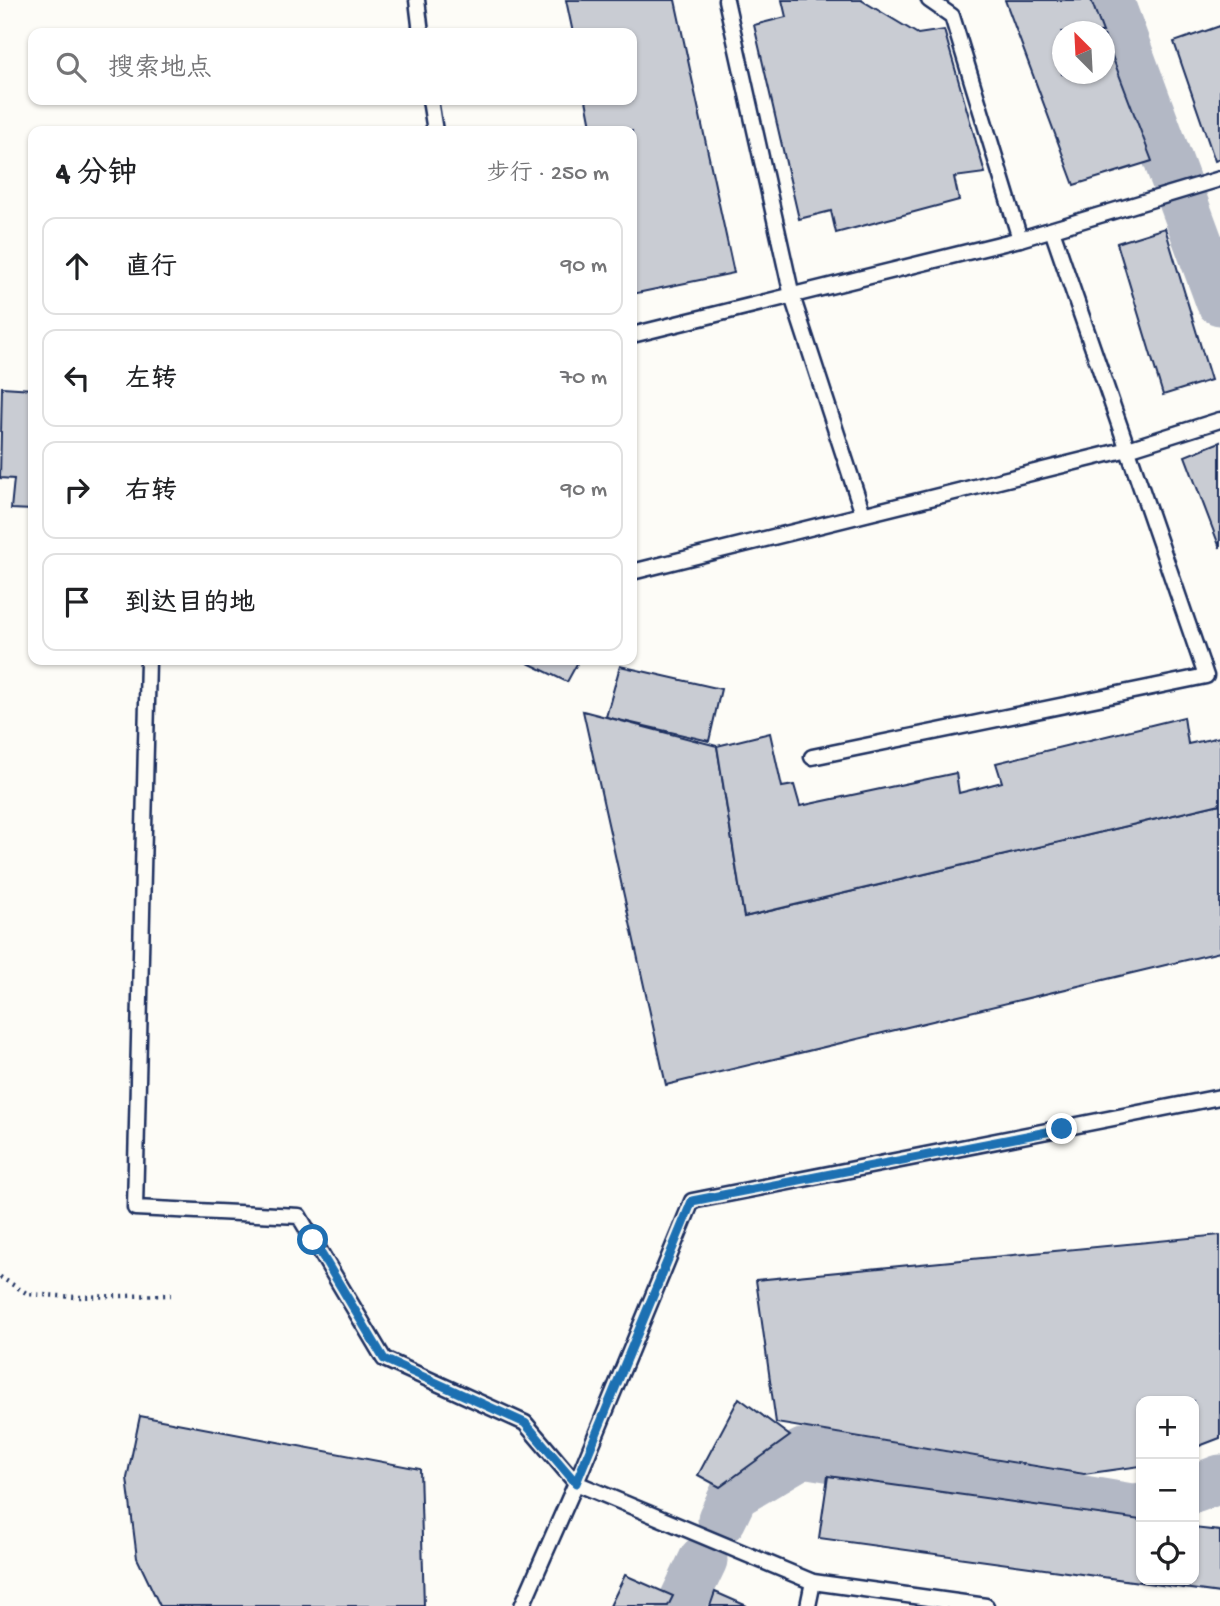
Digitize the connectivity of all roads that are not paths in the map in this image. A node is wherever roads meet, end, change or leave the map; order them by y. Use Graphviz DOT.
graph roads {
  1 [pos="416,0"];
  2 [pos="726,0"];
  3 [pos="929,0"];
  4 [pos="420,28"];
  5 [pos="431,105"];
  6 [pos="434,126"];
  7 [pos="1215,181"];
  8 [pos="1052,230"];
  9 [pos="1020,239"];
  10 [pos="792,296"];
  11 [pos="637,334"];
  12 [pos="1220,420"];
  13 [pos="1128,449"];
  14 [pos="863,514"];
  15 [pos="637,571"];
  16 [pos="148,665"];
  17 [pos="812,757"];
  18 [pos="1220,1097"];
  19 [pos="576,1483"];
  20 [pos="813,1582"];
  21 [pos="522,1606"];
  22 [pos="808,1606"];
  23 [pos="986,1606"];
  1 -- 4 [label="lane"];
  2 -- 10 [label="lane"];
  3 -- 9 [label="lane"];
  5 -- 6 [label="lane"];
  7 -- 8 [label="lane"];
  8 -- 9 [label="lane"];
  8 -- 13 [label="lane"];
  9 -- 10 [label="lane"];
  10 -- 11 [label="lane"];
  10 -- 14 [label="lane"];
  12 -- 13 [label="lane"];
  13 -- 14 [label="lane"];
  13 -- 17 [label="lane"];
  14 -- 15 [label="lane"];
  16 -- 19 [label="lane"];
  18 -- 19 [label="lane"];
  19 -- 20 [label="lane"];
  19 -- 21 [label="lane"];
  20 -- 22 [label="lane"];
  20 -- 23 [label="lane"];
}
